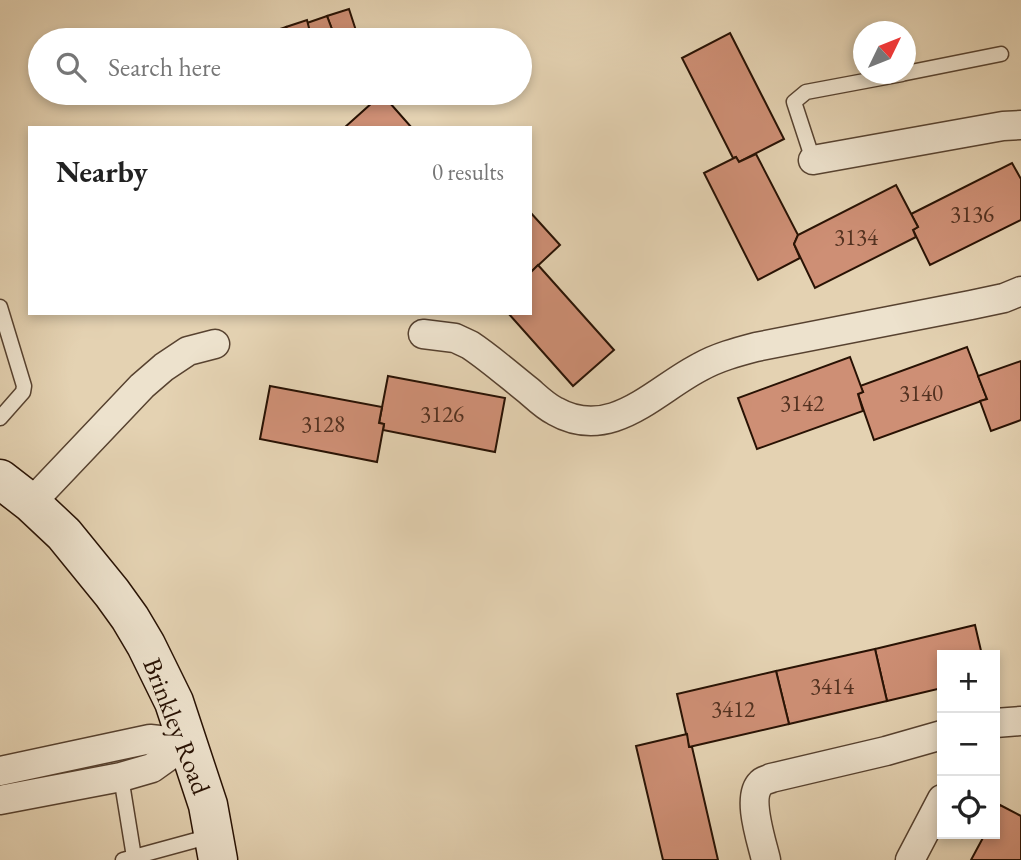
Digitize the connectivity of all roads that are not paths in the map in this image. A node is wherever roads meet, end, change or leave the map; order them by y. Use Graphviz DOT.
graph roads {
  1 [pos="1001,54"];
  2 [pos="916,71"];
  3 [pos="853,83"];
  4 [pos="1021,125"];
  5 [pos="813,160"];
  6 [pos="1021,291"];
  7 [pos="0,307"];
  8 [pos="422,334"];
  9 [pos="215,344"];
  10 [pos="0,418"];
  11 [pos="0,479"];
  12 [pos="31,503"];
  13 [pos="1021,721"];
  14 [pos="1000,723"];
  15 [pos="937,736"];
  16 [pos="187,743"];
  17 [pos="0,771"];
  18 [pos="121,777"];
  19 [pos="0,800"];
  20 [pos="937,809"];
  21 [pos="215,848"];
  22 [pos="158,855"];
  23 [pos="129,858"];
  24 [pos="766,860"];
  25 [pos="910,860"];
  1 -- 2 [label="lane"];
  3 -- 5 [label="lane"];
  4 -- 5 [label="street"];
  6 -- 8 [label="street"];
  7 -- 10 [label="lane"];
  9 -- 12 [label="street"];
  11 -- 12 [label="main road, Brinkley Road"];
  12 -- 16 [label="main road, Brinkley Road"];
  13 -- 14 [label="street"];
  15 -- 24 [label="street"];
  16 -- 17 [label="street"];
  16 -- 18 [label="street"];
  16 -- 21 [label="main road, Brinkley Road"];
  18 -- 19 [label="street"];
  18 -- 23 [label="lane"];
  20 -- 25 [label="street"];
  21 -- 22 [label="lane"];
  22 -- 23 [label="lane"];
}
